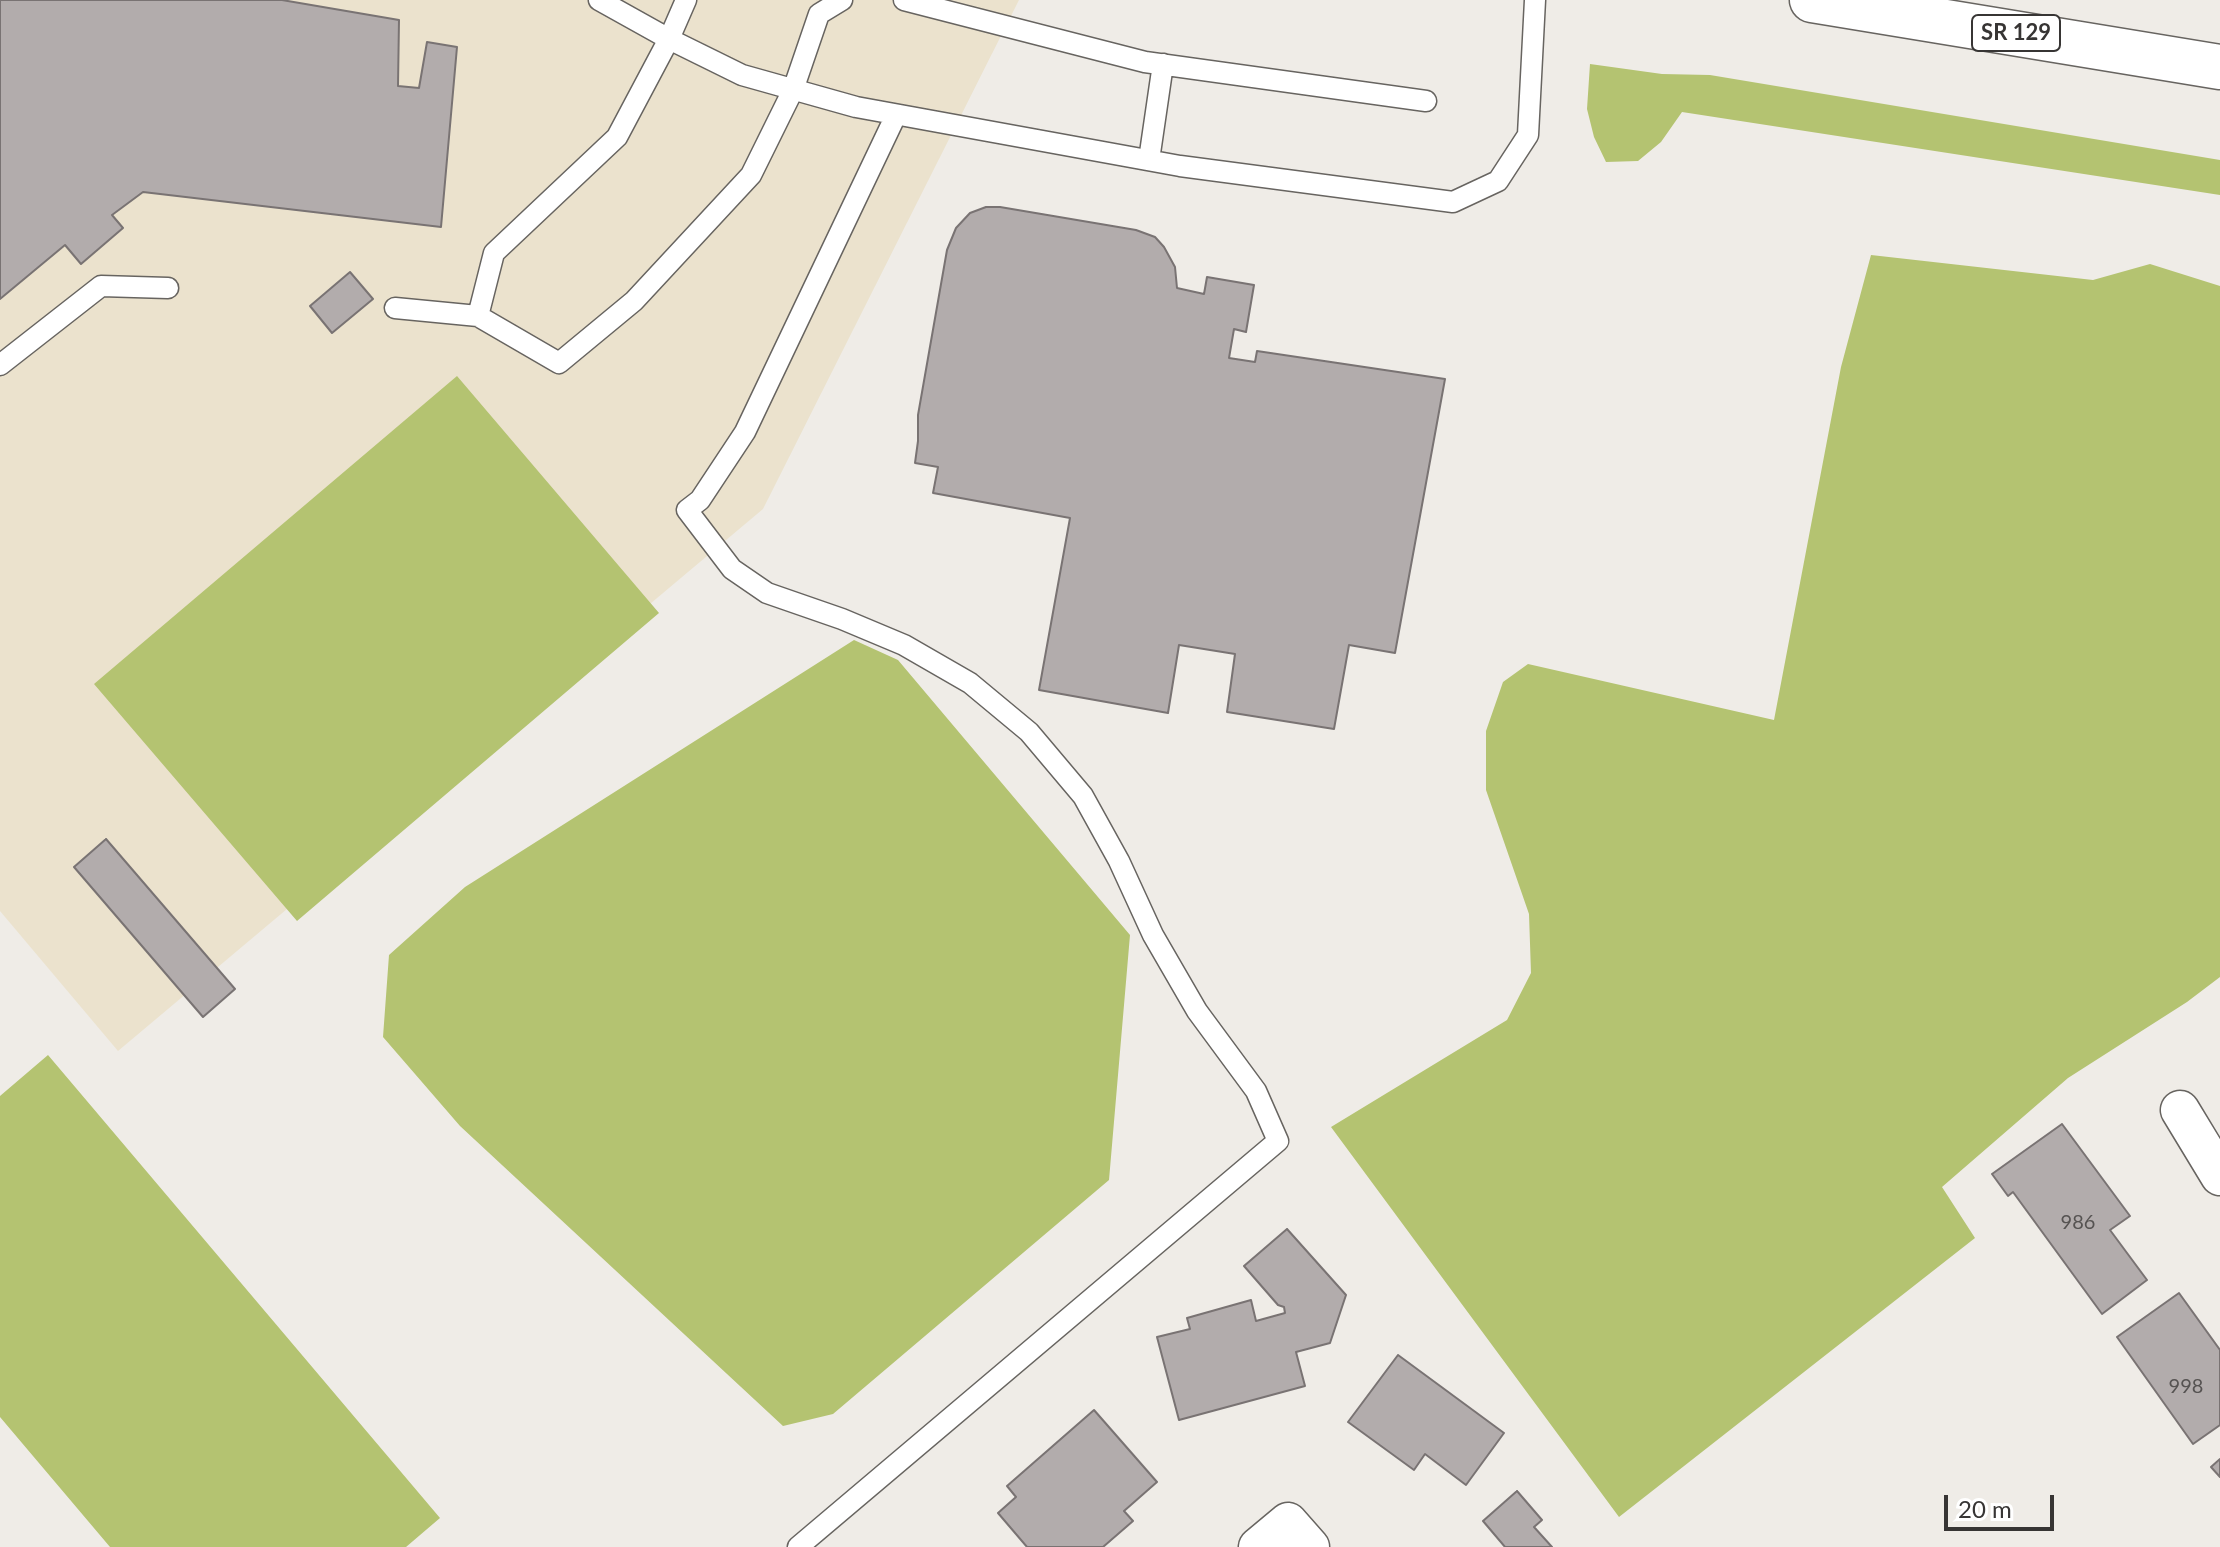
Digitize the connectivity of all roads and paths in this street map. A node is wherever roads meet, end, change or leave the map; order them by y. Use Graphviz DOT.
graph roads {
  1 [pos="599,0"];
  2 [pos="686,0"];
  3 [pos="842,0"];
  4 [pos="904,0"];
  5 [pos="1535,0"];
  6 [pos="1812,0"];
  7 [pos="669,39"];
  8 [pos="1163,64"];
  9 [pos="2220,67"];
  10 [pos="793,90"];
  11 [pos="1426,101"];
  12 [pos="896,115"];
  13 [pos="1149,160"];
  14 [pos="168,288"];
  15 [pos="395,308"];
  16 [pos="478,316"];
  17 [pos="0,365"];
  18 [pos="2180,1110"];
  19 [pos="2220,1176"];
  20 [pos="1299,1534"];
  21 [pos="798,1547"];
  22 [pos="1258,1547"];
  1 -- 7 [label="lane"];
  2 -- 7 [label="lane"];
  3 -- 10 [label="lane"];
  4 -- 8 [label="lane"];
  5 -- 13 [label="lane"];
  6 -- 9 [label="main road, SR 129"];
  7 -- 10 [label="lane"];
  7 -- 16 [label="lane"];
  8 -- 11 [label="lane"];
  8 -- 13 [label="lane"];
  10 -- 12 [label="lane"];
  10 -- 16 [label="lane"];
  12 -- 13 [label="lane"];
  12 -- 21 [label="lane"];
  14 -- 17 [label="lane"];
  15 -- 16 [label="lane"];
  18 -- 19 [label="street"];
  20 -- 22 [label="street"];
}
